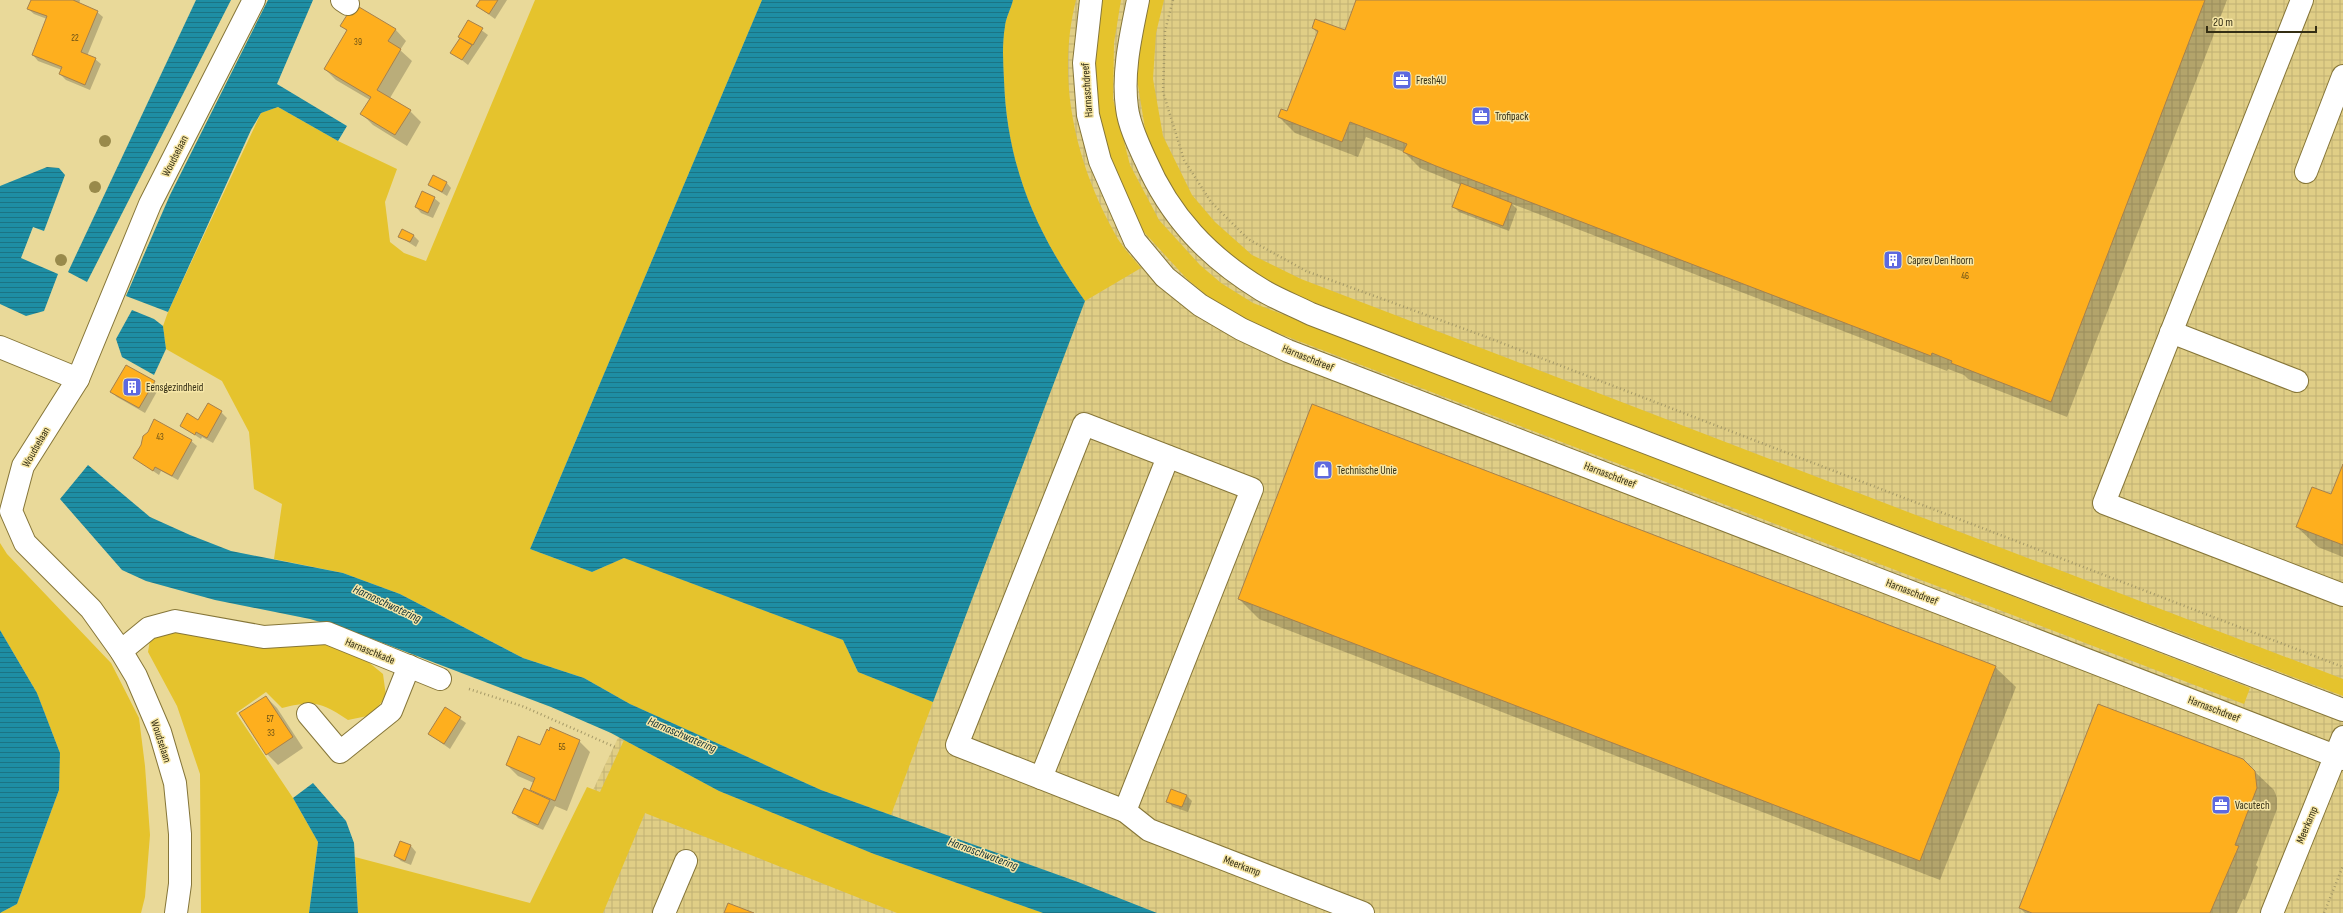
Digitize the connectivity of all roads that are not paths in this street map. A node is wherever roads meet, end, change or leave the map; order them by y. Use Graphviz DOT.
graph roads {
  1 [pos="254,0"];
  2 [pos="1091,0"];
  3 [pos="1138,0"];
  4 [pos="2302,0"];
  5 [pos="2343,76"];
  6 [pos="2306,172"];
  7 [pos="2171,332"];
  8 [pos="0,347"];
  9 [pos="78,379"];
  10 [pos="2297,381"];
  11 [pos="1168,457"];
  12 [pos="2343,595"];
  13 [pos="121,651"];
  14 [pos="409,666"];
  15 [pos="440,679"];
  16 [pos="2343,710"];
  17 [pos="308,714"];
  18 [pos="2341,751"];
  19 [pos="1041,778"];
  20 [pos="1125,811"];
  21 [pos="686,861"];
  22 [pos="176,913"];
  23 [pos="664,913"];
  24 [pos="1363,913"];
  25 [pos="2272,913"];
  1 -- 9 [label="street, Woudselaan"];
  2 -- 18 [label="street, Harnaschdreef"];
  3 -- 16 [label="street"];
  4 -- 7 [label="street"];
  5 -- 6 [label="street"];
  7 -- 10 [label="street"];
  7 -- 12 [label="street"];
  8 -- 9 [label="street"];
  9 -- 13 [label="street, Woudselaan"];
  11 -- 19 [label="street"];
  11 -- 19 [label="street, Meerkamp"];
  11 -- 20 [label="street"];
  13 -- 14 [label="street, Harnaschkade"];
  13 -- 22 [label="street, Woudselaan"];
  14 -- 15 [label="street, Harnaschkade"];
  14 -- 17 [label="street"];
  18 -- 25 [label="street, Meerkamp"];
  19 -- 20 [label="street, Meerkamp"];
  20 -- 24 [label="street, Meerkamp"];
  21 -- 23 [label="street"];
}
